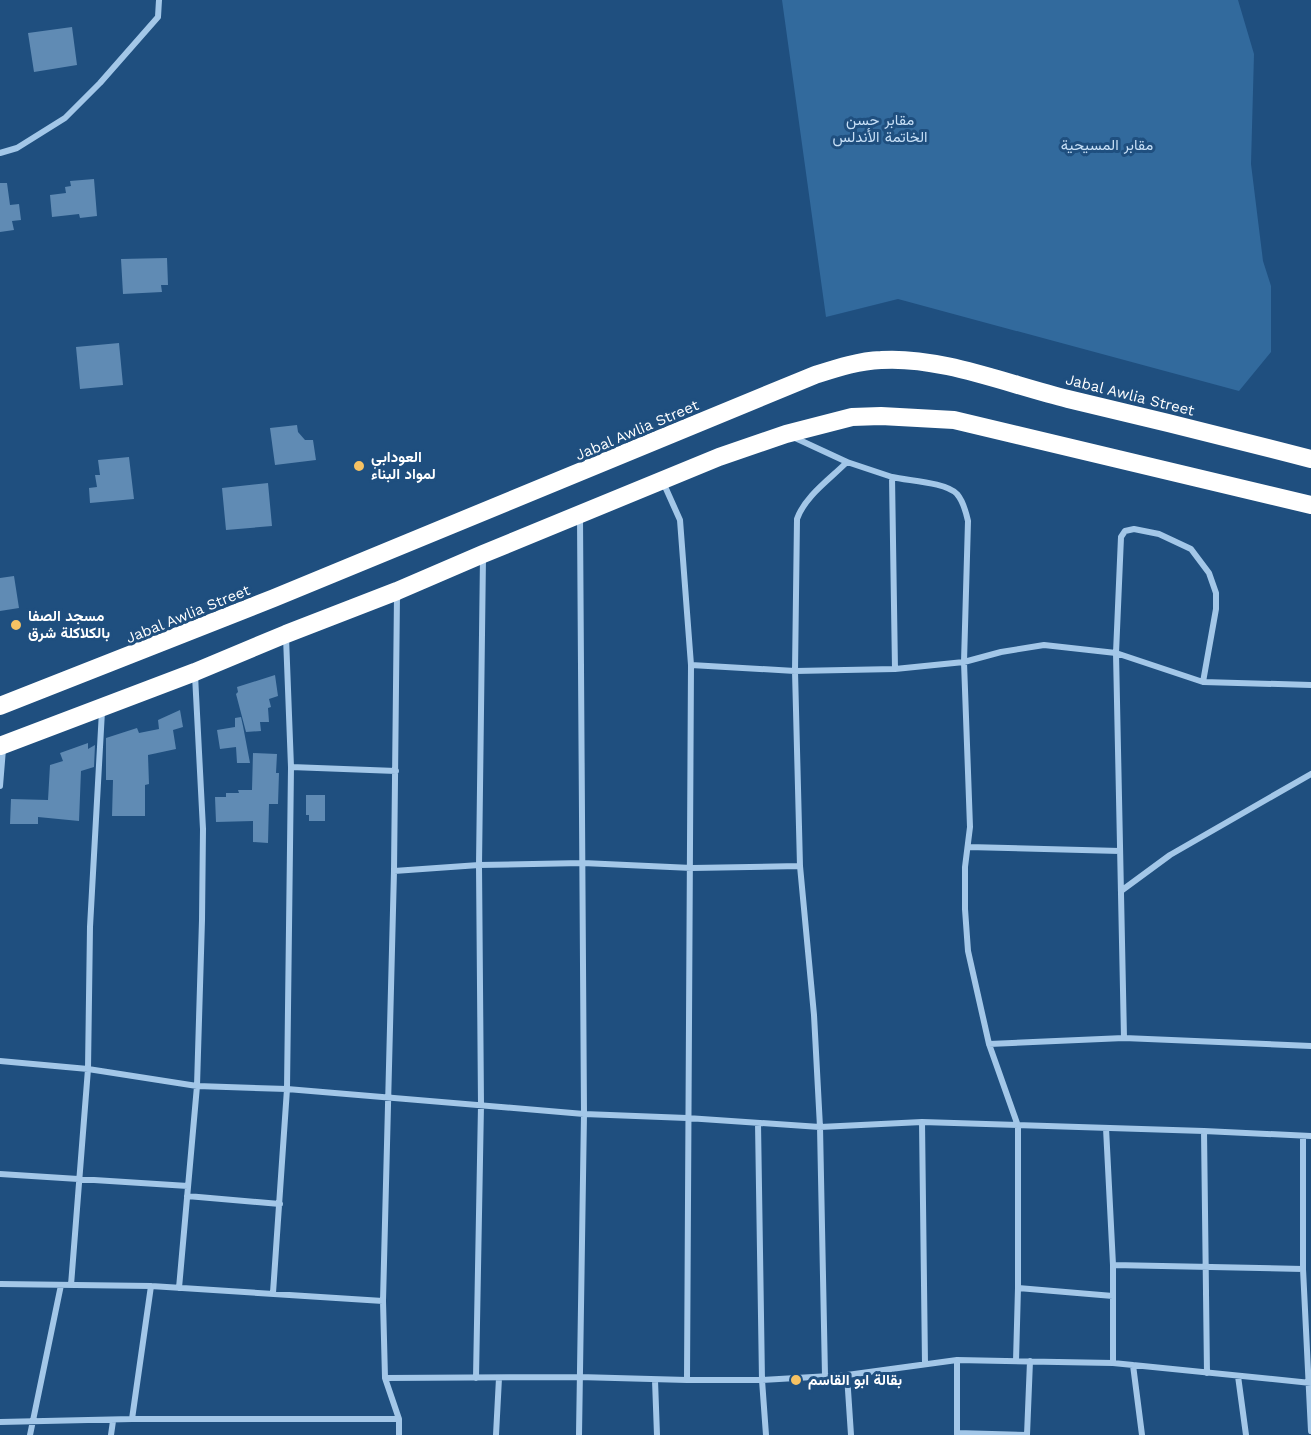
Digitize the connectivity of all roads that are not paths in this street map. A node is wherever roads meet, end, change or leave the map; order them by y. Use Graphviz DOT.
graph roads {
  1 [pos="159,0"];
  2 [pos="0,153"];
  3 [pos="786,434"];
  4 [pos="1311,459"];
  5 [pos="848,462"];
  6 [pos="892,477"];
  7 [pos="662,480"];
  8 [pos="1311,505"];
  9 [pos="580,515"];
  10 [pos="483,554"];
  11 [pos="397,591"];
  12 [pos="286,634"];
  13 [pos="1116,653"];
  14 [pos="964,662"];
  15 [pos="691,665"];
  16 [pos="896,669"];
  17 [pos="795,671"];
  18 [pos="195,672"];
  19 [pos="1203,682"];
  20 [pos="1311,685"];
  21 [pos="0,706"];
  22 [pos="102,707"];
  23 [pos="2,746"];
  24 [pos="291,767"];
  25 [pos="396,771"];
  26 [pos="1311,774"];
  27 [pos="0,786"];
  28 [pos="968,847"];
  29 [pos="1120,851"];
  30 [pos="583,863"];
  31 [pos="479,865"];
  32 [pos="800,866"];
  33 [pos="692,868"];
  34 [pos="394,871"];
  35 [pos="1120,891"];
  36 [pos="1124,1038"];
  37 [pos="989,1044"];
  38 [pos="1311,1046"];
  39 [pos="0,1061"];
  40 [pos="88,1069"];
  41 [pos="197,1086"];
  42 [pos="287,1089"];
  43 [pos="387,1097"];
  44 [pos="481,1104"];
  45 [pos="584,1114"];
  46 [pos="687,1118"];
  47 [pos="922,1122"];
  48 [pos="758,1123"];
  49 [pos="1018,1126"];
  50 [pos="820,1127"];
  51 [pos="1106,1128"];
  52 [pos="1203,1131"];
  53 [pos="1303,1136"];
  54 [pos="1311,1136"];
  55 [pos="0,1174"];
  56 [pos="81,1180"];
  57 [pos="188,1186"];
  58 [pos="187,1196"];
  59 [pos="280,1204"];
  60 [pos="1113,1265"];
  61 [pos="1207,1266"];
  62 [pos="1303,1269"];
  63 [pos="0,1284"];
  64 [pos="61,1285"];
  65 [pos="71,1285"];
  66 [pos="151,1286"];
  67 [pos="179,1288"];
  68 [pos="1018,1288"];
  69 [pos="273,1293"];
  70 [pos="1113,1296"];
  71 [pos="383,1301"];
  72 [pos="957,1360"];
  73 [pos="1016,1361"];
  74 [pos="1030,1361"];
  75 [pos="925,1364"];
  76 [pos="1113,1364"];
  77 [pos="1133,1365"];
  78 [pos="1207,1373"];
  79 [pos="847,1375"];
  80 [pos="825,1376"];
  81 [pos="1238,1376"];
  82 [pos="579,1377"];
  83 [pos="385,1378"];
  84 [pos="476,1378"];
  85 [pos="499,1378"];
  86 [pos="655,1380"];
  87 [pos="687,1380"];
  88 [pos="762,1380"];
  89 [pos="1309,1383"];
  90 [pos="132,1419"];
  91 [pos="399,1419"];
  92 [pos="34,1421"];
  93 [pos="113,1421"];
  94 [pos="0,1422"];
  95 [pos="1311,1431"];
  96 [pos="957,1434"];
  97 [pos="30,1435"];
  98 [pos="111,1435"];
  99 [pos="399,1435"];
  100 [pos="496,1435"];
  101 [pos="579,1435"];
  102 [pos="657,1435"];
  103 [pos="766,1435"];
  104 [pos="851,1435"];
  105 [pos="1027,1435"];
  106 [pos="1142,1435"];
  107 [pos="1246,1435"];
  1 -- 2 [label="street"];
  3 -- 5 [label="street"];
  3 -- 7 [label="highway"];
  3 -- 8 [label="highway"];
  4 -- 21 [label="highway, Jabal Awlia Street"];
  5 -- 6 [label="street"];
  5 -- 17 [label="street"];
  6 -- 14 [label="street"];
  6 -- 16 [label="street"];
  7 -- 9 [label="highway"];
  7 -- 15 [label="street"];
  9 -- 10 [label="highway"];
  9 -- 30 [label="street"];
  10 -- 11 [label="highway"];
  10 -- 31 [label="street"];
  11 -- 12 [label="highway"];
  11 -- 25 [label="street"];
  12 -- 18 [label="highway"];
  12 -- 24 [label="street"];
  13 -- 14 [label="street"];
  13 -- 19 [label="street"];
  13 -- 19 [label="street"];
  13 -- 29 [label="street"];
  14 -- 16 [label="street"];
  14 -- 28 [label="street"];
  15 -- 17 [label="street"];
  15 -- 33 [label="street"];
  16 -- 17 [label="street"];
  17 -- 32 [label="street"];
  18 -- 22 [label="highway"];
  18 -- 41 [label="street"];
  19 -- 20 [label="street"];
  22 -- 23 [label="highway"];
  22 -- 40 [label="street"];
  23 -- 27 [label="street"];
  24 -- 25 [label="street"];
  24 -- 42 [label="street"];
  25 -- 34 [label="street"];
  26 -- 35 [label="street"];
  28 -- 29 [label="street"];
  28 -- 37 [label="street"];
  29 -- 35 [label="street"];
  30 -- 31 [label="street"];
  30 -- 33 [label="street"];
  30 -- 45 [label="street"];
  31 -- 34 [label="street"];
  31 -- 44 [label="street"];
  32 -- 33 [label="street"];
  32 -- 50 [label="street"];
  33 -- 46 [label="street"];
  34 -- 43 [label="street"];
  35 -- 36 [label="street"];
  36 -- 37 [label="street"];
  36 -- 38 [label="street"];
  37 -- 49 [label="street"];
  39 -- 40 [label="street"];
  40 -- 41 [label="street"];
  40 -- 56 [label="street"];
  41 -- 42 [label="street"];
  41 -- 57 [label="street"];
  42 -- 43 [label="street"];
  42 -- 59 [label="street"];
  43 -- 44 [label="street"];
  43 -- 71 [label="street"];
  44 -- 45 [label="street"];
  44 -- 84 [label="street"];
  45 -- 46 [label="street"];
  45 -- 82 [label="street"];
  46 -- 48 [label="street"];
  46 -- 87 [label="street"];
  47 -- 49 [label="street"];
  47 -- 50 [label="street"];
  47 -- 75 [label="street"];
  48 -- 50 [label="street"];
  48 -- 88 [label="street"];
  49 -- 51 [label="street"];
  49 -- 68 [label="street"];
  50 -- 80 [label="street"];
  51 -- 52 [label="street"];
  51 -- 60 [label="street"];
  52 -- 53 [label="street"];
  52 -- 61 [label="street"];
  53 -- 54 [label="street"];
  53 -- 62 [label="street"];
  55 -- 56 [label="street"];
  56 -- 57 [label="street"];
  56 -- 65 [label="street"];
  57 -- 58 [label="street"];
  58 -- 59 [label="street"];
  58 -- 67 [label="street"];
  59 -- 69 [label="street"];
  60 -- 61 [label="street"];
  60 -- 70 [label="street"];
  61 -- 62 [label="street"];
  61 -- 78 [label="street"];
  62 -- 89 [label="street"];
  63 -- 64 [label="street"];
  64 -- 65 [label="street"];
  64 -- 92 [label="street"];
  65 -- 66 [label="street"];
  66 -- 67 [label="street"];
  66 -- 90 [label="street"];
  67 -- 69 [label="street"];
  68 -- 70 [label="street"];
  68 -- 73 [label="street"];
  69 -- 71 [label="street"];
  70 -- 76 [label="street"];
  71 -- 83 [label="street"];
  72 -- 73 [label="street"];
  72 -- 75 [label="street"];
  72 -- 96 [label="street"];
  73 -- 74 [label="street"];
  74 -- 76 [label="street"];
  74 -- 105 [label="street"];
  75 -- 79 [label="street"];
  76 -- 77 [label="street"];
  77 -- 78 [label="street"];
  77 -- 106 [label="street"];
  78 -- 81 [label="street"];
  79 -- 80 [label="street"];
  79 -- 104 [label="street"];
  80 -- 88 [label="street"];
  81 -- 89 [label="street"];
  81 -- 107 [label="street"];
  82 -- 85 [label="street"];
  82 -- 86 [label="street"];
  82 -- 101 [label="street"];
  83 -- 84 [label="street"];
  83 -- 91 [label="street"];
  84 -- 85 [label="street"];
  85 -- 100 [label="street"];
  86 -- 87 [label="street"];
  86 -- 102 [label="street"];
  87 -- 88 [label="street"];
  88 -- 103 [label="street"];
  89 -- 95 [label="street"];
  90 -- 91 [label="street"];
  90 -- 93 [label="street"];
  91 -- 99 [label="street"];
  92 -- 93 [label="street"];
  92 -- 94 [label="street"];
  92 -- 97 [label="street"];
  93 -- 98 [label="street"];
  96 -- 105 [label="street"];
}
